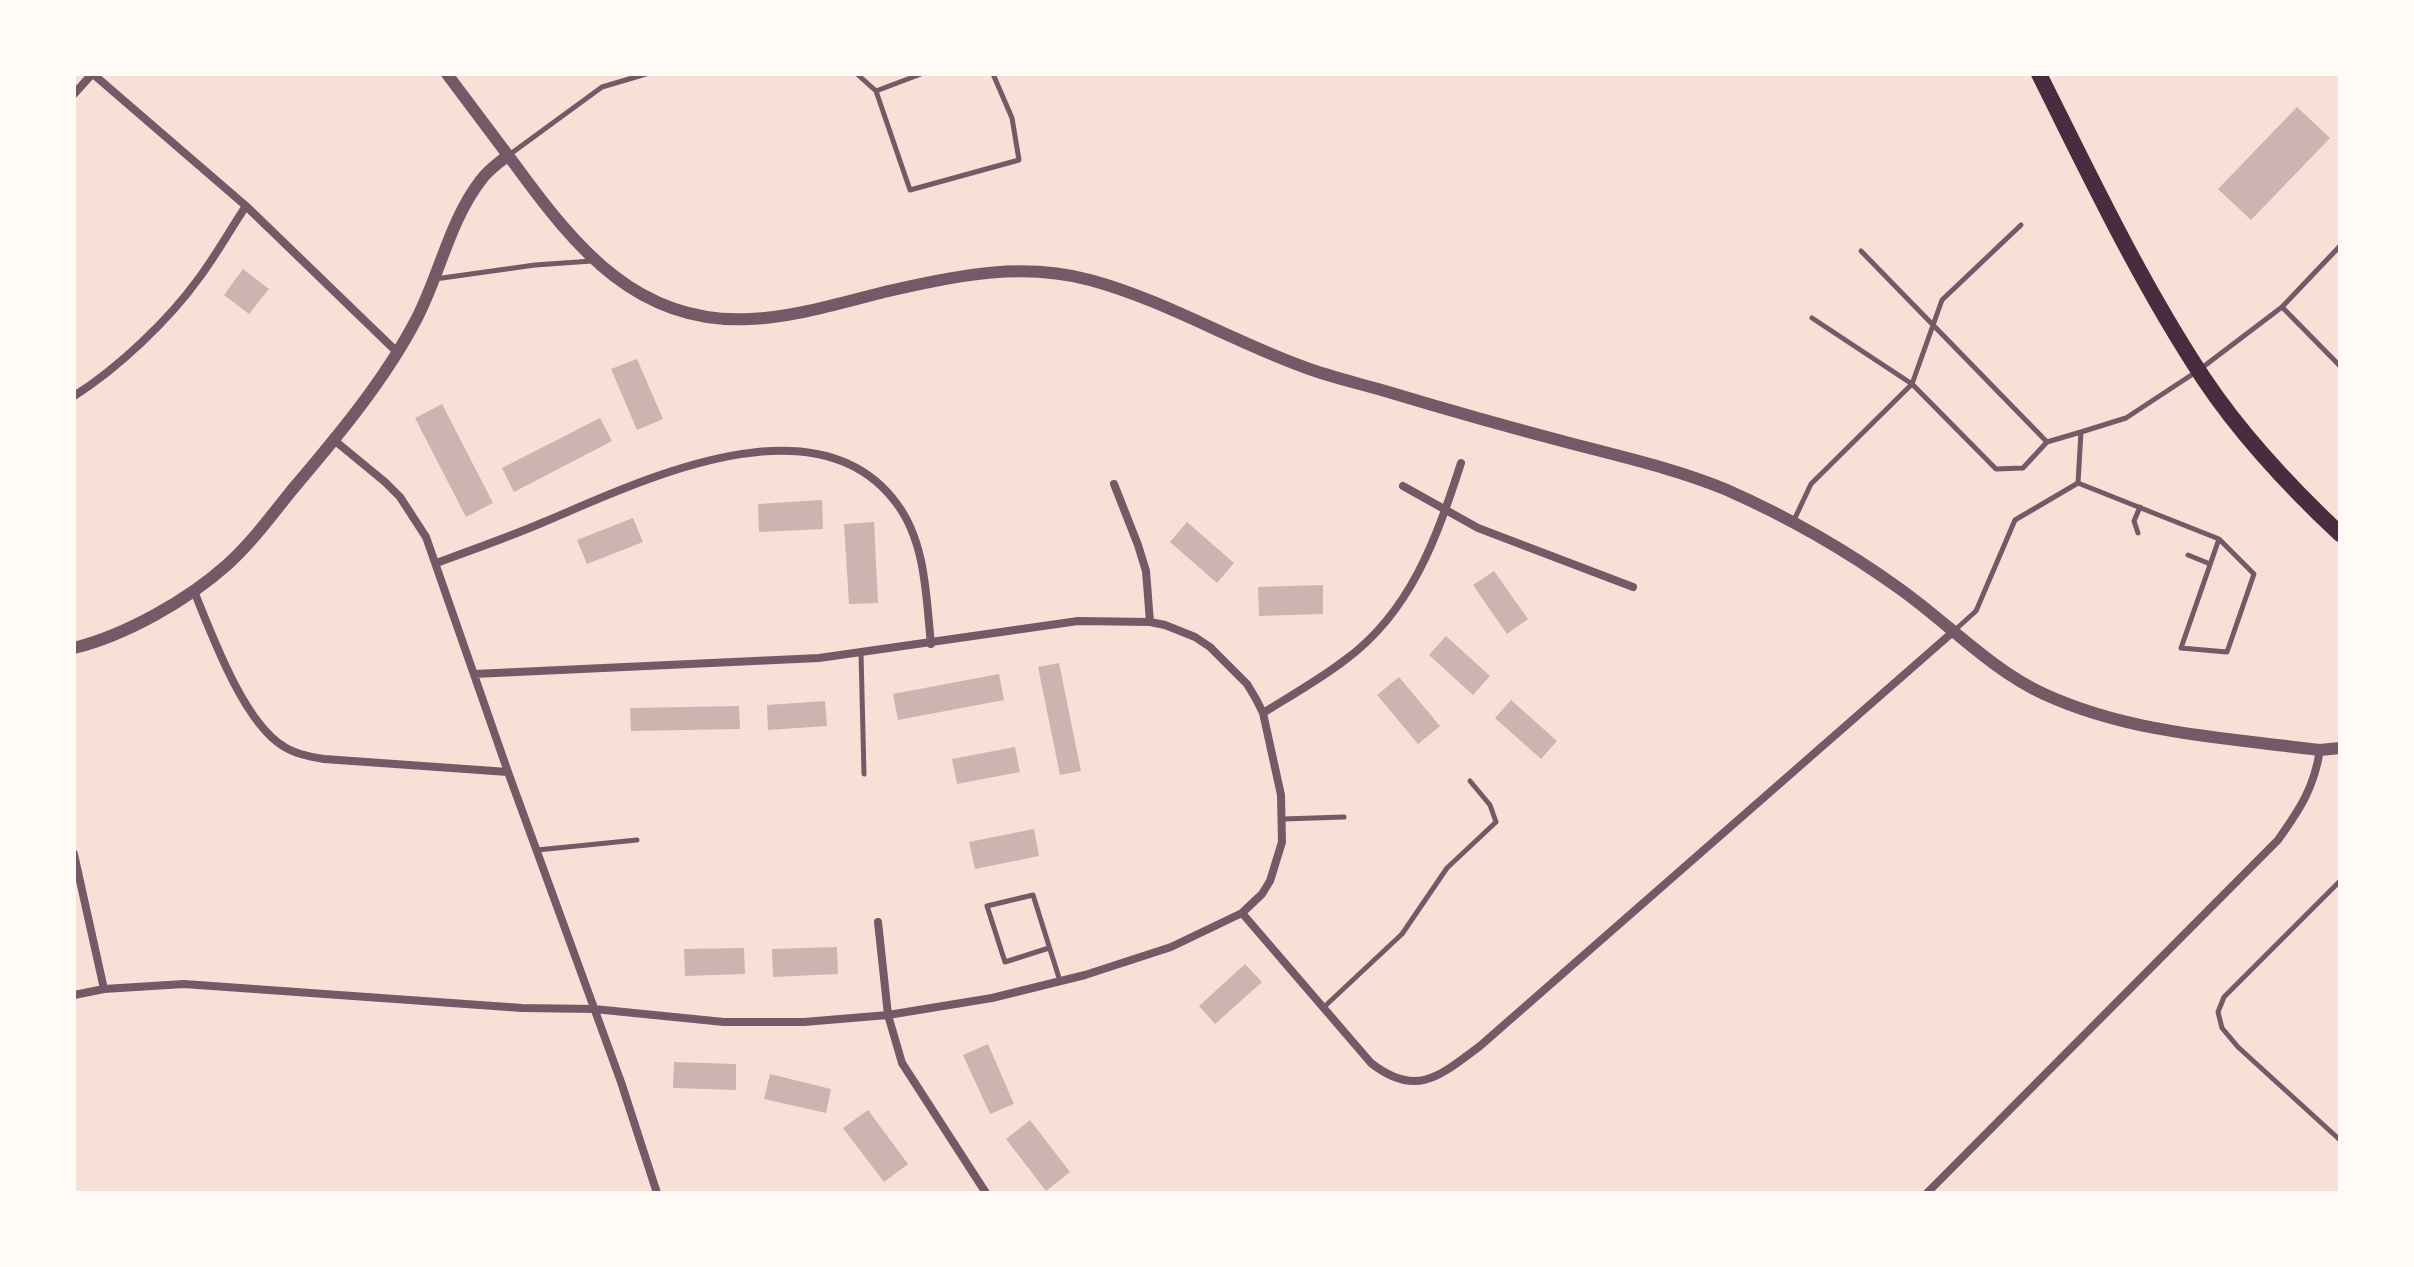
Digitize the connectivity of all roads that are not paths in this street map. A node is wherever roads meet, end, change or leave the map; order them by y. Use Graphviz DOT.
graph roads {
  1 [pos="92,74"];
  2 [pos="447,74"];
  3 [pos="646,74"];
  4 [pos="857,74"];
  5 [pos="921,74"];
  6 [pos="993,74"];
  7 [pos="2039,74"];
  8 [pos="876,91"];
  9 [pos="74,94"];
  10 [pos="508,155"];
  11 [pos="246,206"];
  12 [pos="2021,225"];
  13 [pos="2340,246"];
  14 [pos="1861,251"];
  15 [pos="594,261"];
  16 [pos="434,279"];
  17 [pos="2282,307"];
  18 [pos="1812,318"];
  19 [pos="1933,322"];
  20 [pos="397,352"];
  21 [pos="2340,366"];
  22 [pos="2199,370"];
  23 [pos="1912,384"];
  24 [pos="74,396"];
  25 [pos="2081,432"];
  26 [pos="334,440"];
  27 [pos="2047,442"];
  28 [pos="1461,463"];
  29 [pos="2078,483"];
  30 [pos="1114,484"];
  31 [pos="1403,486"];
  32 [pos="2140,507"];
  33 [pos="1446,511"];
  34 [pos="1793,522"];
  35 [pos="2138,533"];
  36 [pos="2340,534"];
  37 [pos="2219,539"];
  38 [pos="2188,555"];
  39 [pos="436,563"];
  40 [pos="2210,564"];
  41 [pos="1633,587"];
  42 [pos="194,591"];
  43 [pos="1150,622"];
  44 [pos="1954,631"];
  45 [pos="931,644"];
  46 [pos="74,648"];
  47 [pos="861,653"];
  48 [pos="474,674"];
  49 [pos="1263,713"];
  50 [pos="2340,748"];
  51 [pos="2320,750"];
  52 [pos="508,772"];
  53 [pos="864,774"];
  54 [pos="1470,781"];
  55 [pos="1344,817"];
  56 [pos="1283,819"];
  57 [pos="637,840"];
  58 [pos="536,851"];
  59 [pos="74,854"];
  60 [pos="2340,881"];
  61 [pos="1242,913"];
  62 [pos="878,922"];
  63 [pos="1049,948"];
  64 [pos="1060,981"];
  65 [pos="104,989"];
  66 [pos="74,995"];
  67 [pos="1324,1007"];
  68 [pos="594,1009"];
  69 [pos="888,1015"];
  70 [pos="2340,1140"];
  71 [pos="657,1193"];
  72 [pos="986,1193"];
  73 [pos="1927,1193"];
  1 -- 9 [label="street"];
  1 -- 11 [label="street"];
  2 -- 10 [label="street"];
  3 -- 10 [label="lane"];
  4 -- 8 [label="lane"];
  5 -- 8 [label="lane"];
  6 -- 8 [label="lane"];
  7 -- 22 [label="main road"];
  10 -- 15 [label="street"];
  10 -- 16 [label="street"];
  11 -- 20 [label="street"];
  11 -- 24 [label="street"];
  12 -- 19 [label="lane"];
  13 -- 17 [label="lane"];
  14 -- 19 [label="lane"];
  15 -- 16 [label="lane"];
  15 -- 34 [label="street"];
  16 -- 20 [label="street"];
  17 -- 21 [label="lane"];
  17 -- 22 [label="lane"];
  18 -- 23 [label="lane"];
  19 -- 23 [label="lane"];
  19 -- 27 [label="lane"];
  20 -- 26 [label="street"];
  22 -- 25 [label="lane"];
  22 -- 36 [label="main road"];
  23 -- 27 [label="lane"];
  23 -- 34 [label="lane"];
  25 -- 27 [label="lane"];
  25 -- 29 [label="lane"];
  26 -- 39 [label="street"];
  26 -- 42 [label="street"];
  28 -- 33 [label="street"];
  29 -- 32 [label="lane"];
  29 -- 44 [label="lane"];
  30 -- 43 [label="street"];
  31 -- 33 [label="street"];
  32 -- 35 [label="lane"];
  32 -- 37 [label="lane"];
  33 -- 41 [label="street"];
  33 -- 49 [label="street"];
  34 -- 44 [label="street"];
  37 -- 40 [label="lane"];
  37 -- 40 [label="lane"];
  38 -- 40 [label="lane"];
  39 -- 45 [label="street"];
  39 -- 48 [label="street"];
  42 -- 46 [label="street"];
  42 -- 52 [label="street"];
  43 -- 45 [label="street"];
  43 -- 49 [label="street"];
  44 -- 51 [label="street"];
  44 -- 67 [label="street"];
  45 -- 47 [label="street"];
  47 -- 48 [label="street"];
  47 -- 53 [label="lane"];
  48 -- 52 [label="street"];
  49 -- 56 [label="street"];
  50 -- 51 [label="street"];
  51 -- 73 [label="street"];
  52 -- 58 [label="street"];
  54 -- 67 [label="lane"];
  55 -- 56 [label="lane"];
  56 -- 61 [label="street"];
  57 -- 58 [label="lane"];
  58 -- 68 [label="street"];
  59 -- 65 [label="street"];
  60 -- 70 [label="lane"];
  61 -- 64 [label="street"];
  61 -- 67 [label="street"];
  62 -- 69 [label="street"];
  63 -- 63 [label="lane"];
  63 -- 64 [label="lane"];
  64 -- 69 [label="street"];
  65 -- 66 [label="street"];
  65 -- 68 [label="street"];
  68 -- 69 [label="street"];
  68 -- 71 [label="street"];
  69 -- 72 [label="street"];
}
